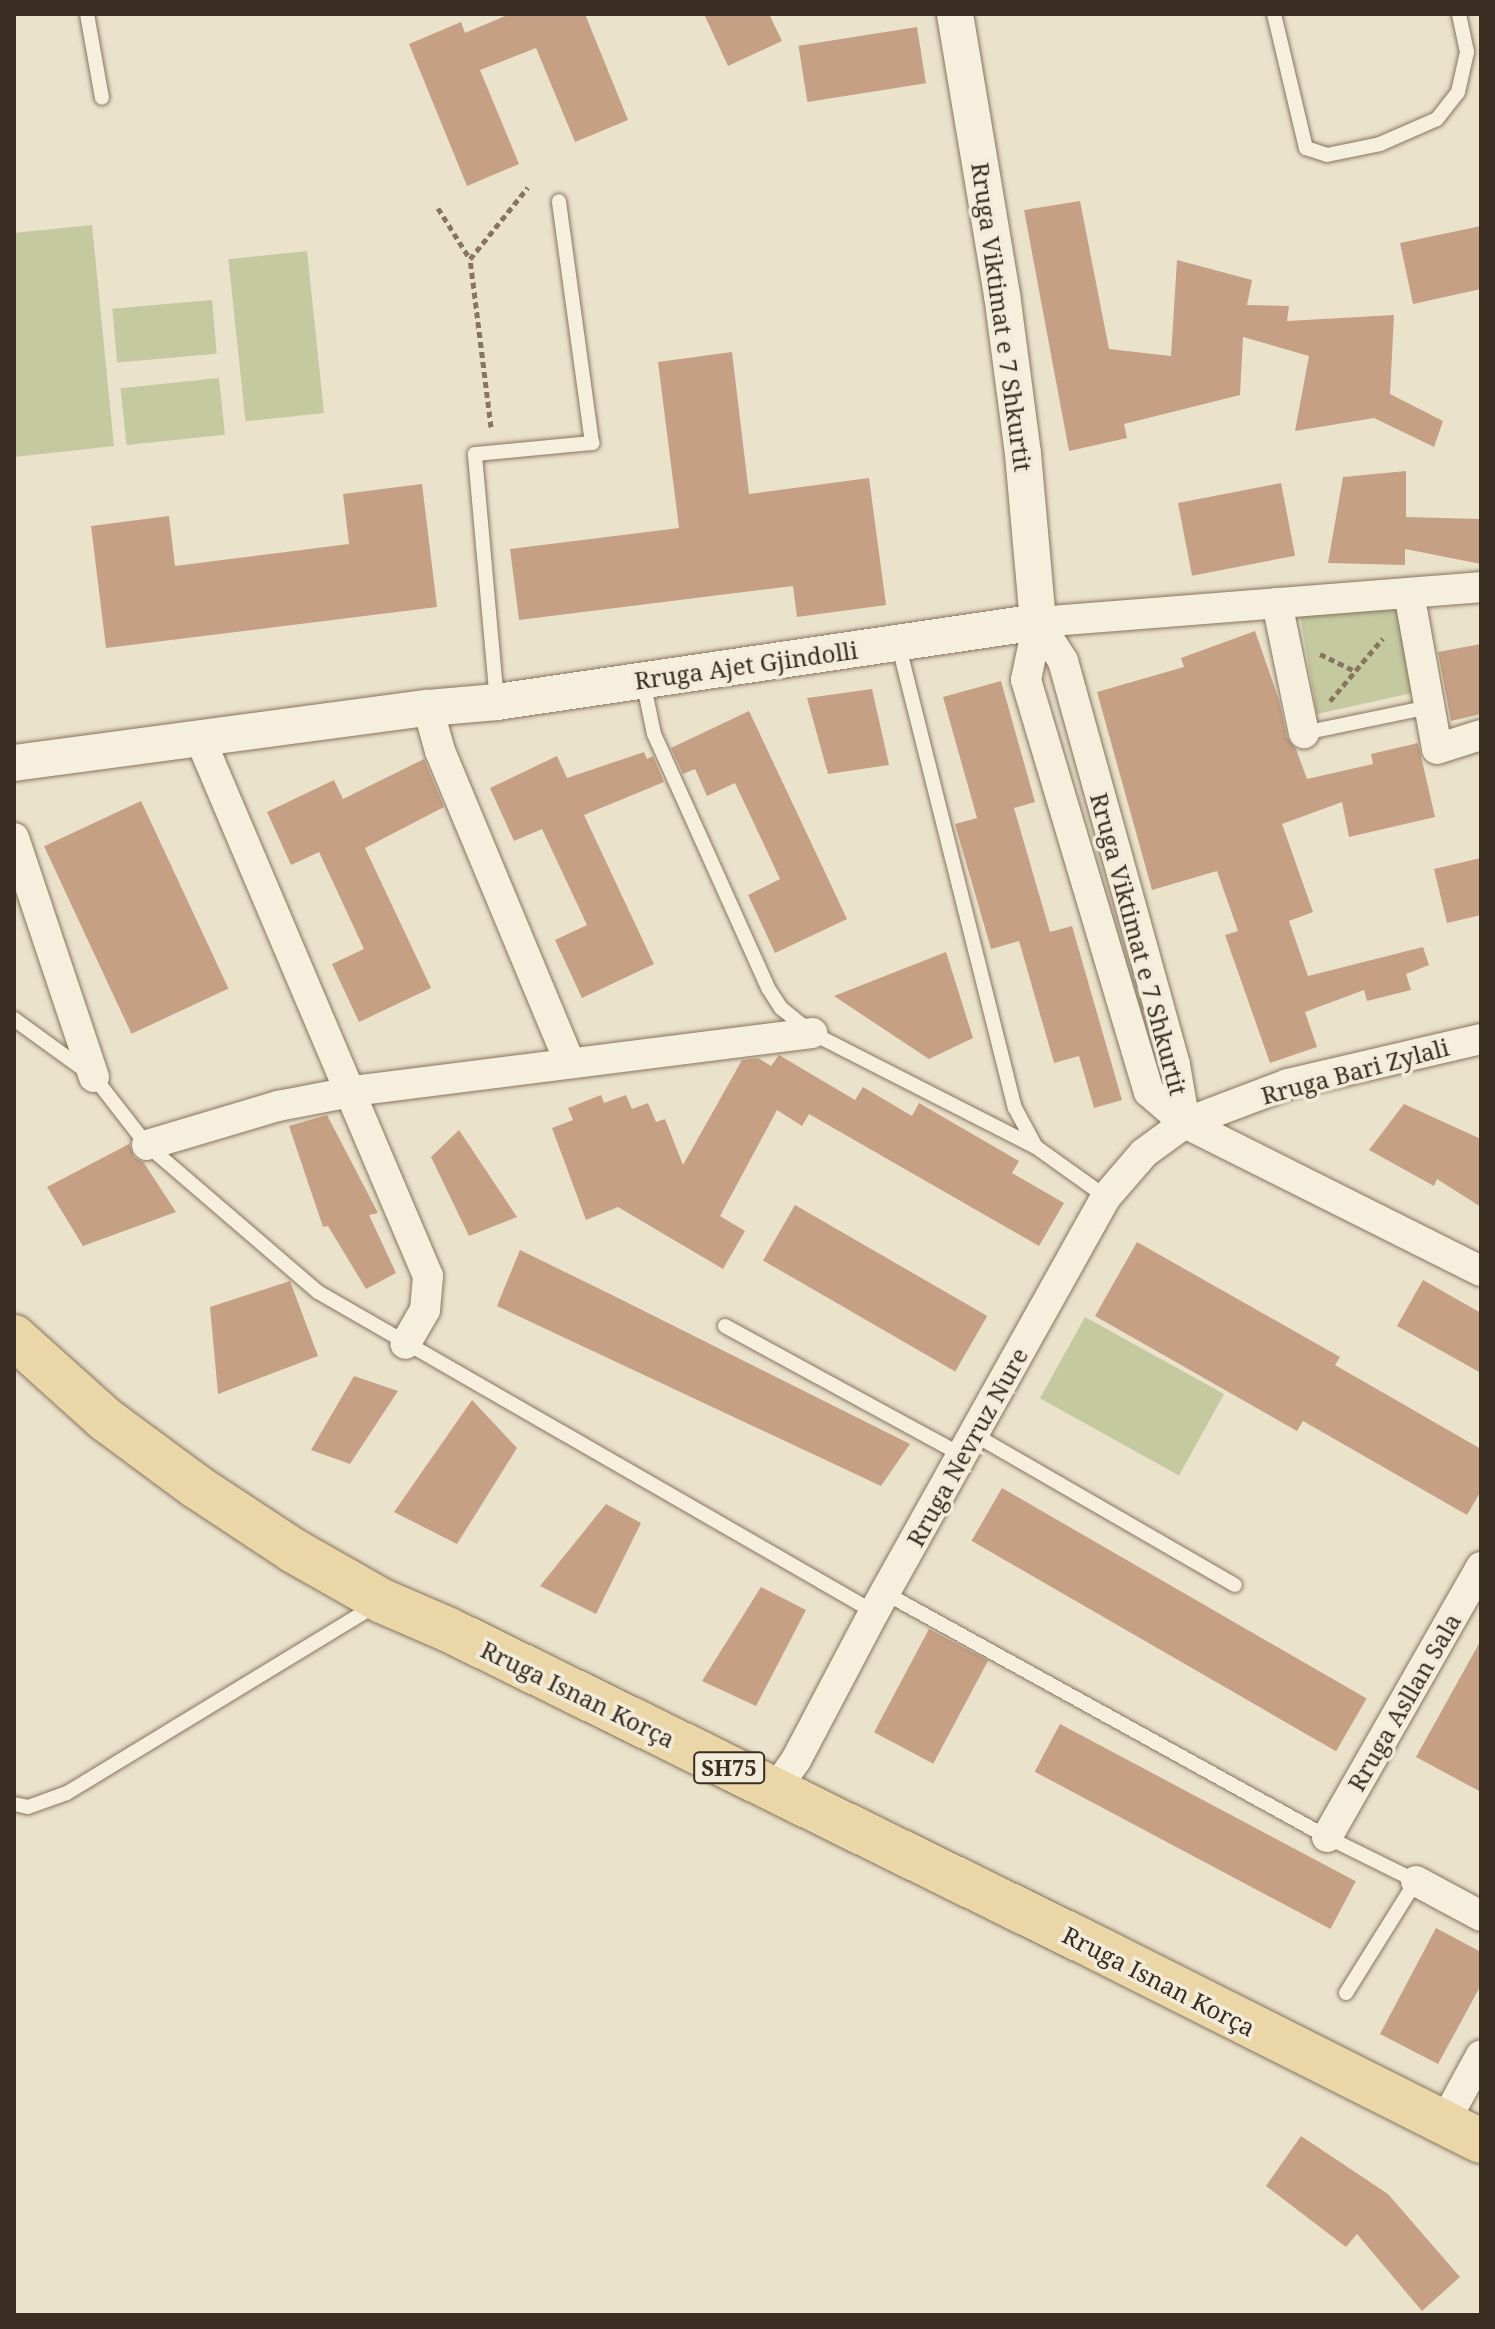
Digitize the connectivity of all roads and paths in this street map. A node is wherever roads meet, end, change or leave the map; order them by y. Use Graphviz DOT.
graph roads {
  1 [pos="87,14"];
  2 [pos="1274,14"];
  3 [pos="1459,14"];
  4 [pos="959,16"];
  5 [pos="102,98"];
  6 [pos="528,187"];
  7 [pos="559,201"];
  8 [pos="438,208"];
  9 [pos="470,259"];
  10 [pos="494,452"];
  11 [pos="1481,587"];
  12 [pos="1410,599"];
  13 [pos="1277,603"];
  14 [pos="1038,622"];
  15 [pos="898,643"];
  16 [pos="643,681"];
  17 [pos="497,702"];
  18 [pos="1430,707"];
  19 [pos="428,708"];
  20 [pos="1304,733"];
  21 [pos="1481,735"];
  22 [pos="201,741"];
  23 [pos="14,763"];
  24 [pos="14,838"];
  25 [pos="14,1019"];
  26 [pos="812,1033"];
  27 [pos="1481,1039"];
  28 [pos="570,1063"];
  29 [pos="94,1077"];
  30 [pos="348,1092"];
  31 [pos="1185,1123"];
  32 [pos="147,1145"];
  33 [pos="1036,1147"];
  34 [pos="1106,1197"];
  35 [pos="1481,1271"];
  36 [pos="725,1326"];
  37 [pos="14,1337"];
  38 [pos="405,1344"];
  39 [pos="969,1446"];
  40 [pos="1481,1567"];
  41 [pos="1235,1585"];
  42 [pos="382,1601"];
  43 [pos="880,1602"];
  44 [pos="775,1790"];
  45 [pos="14,1804"];
  46 [pos="1327,1837"];
  47 [pos="1416,1881"];
  48 [pos="1481,1916"];
  49 [pos="1346,1993"];
  50 [pos="1481,2055"];
  51 [pos="1463,2132"];
  1 -- 5 [label="lane"];
  2 -- 3 [label="lane"];
  4 -- 14 [label="street, Rruga Viktimat e 7 Shkurtit"];
  6 -- 9 [label="path"];
  7 -- 10 [label="lane"];
  8 -- 9 [label="path"];
  9 -- 10 [label="path"];
  10 -- 17 [label="lane"];
  11 -- 12 [label="street, Rruga Ajet Gjindolli"];
  12 -- 13 [label="street, Rruga Ajet Gjindolli"];
  12 -- 18 [label="street"];
  12 -- 20 [label="path"];
  13 -- 14 [label="street, Rruga Ajet Gjindolli"];
  13 -- 20 [label="street"];
  14 -- 15 [label="street, Rruga Ajet Gjindolli"];
  14 -- 31 [label="street, Rruga Viktimat e 7 Shkurtit"];
  14 -- 31 [label="street, Rruga Viktimat e 7 Shkurtit"];
  15 -- 16 [label="street, Rruga Ajet Gjindolli"];
  15 -- 33 [label="lane"];
  16 -- 17 [label="street, Rruga Ajet Gjindolli"];
  16 -- 26 [label="lane"];
  17 -- 19 [label="street, Rruga Ajet Gjindolli"];
  18 -- 20 [label="lane"];
  18 -- 21 [label="street"];
  19 -- 22 [label="street, Rruga Ajet Gjindolli"];
  19 -- 28 [label="street"];
  22 -- 23 [label="street, Rruga Ajet Gjindolli"];
  22 -- 30 [label="street"];
  24 -- 29 [label="street"];
  25 -- 29 [label="lane"];
  26 -- 28 [label="street"];
  26 -- 33 [label="lane"];
  27 -- 31 [label="street, Rruga Bari Zylali"];
  28 -- 30 [label="street"];
  29 -- 32 [label="lane"];
  30 -- 32 [label="street"];
  30 -- 38 [label="street"];
  31 -- 34 [label="street, Rruga Nevruz Nure"];
  31 -- 35 [label="street"];
  32 -- 38 [label="lane"];
  33 -- 34 [label="lane"];
  34 -- 39 [label="street, Rruga Nevruz Nure"];
  36 -- 39 [label="lane"];
  37 -- 42 [label="main road, Rruga Isnan Korça / SH75"];
  38 -- 43 [label="lane"];
  39 -- 41 [label="lane"];
  39 -- 43 [label="street, Rruga Nevruz Nure"];
  40 -- 46 [label="street, Rruga Asllan Sala"];
  42 -- 44 [label="main road, Rruga Isnan Korça / SH75"];
  42 -- 45 [label="lane"];
  43 -- 44 [label="street, Rruga Nevruz Nure"];
  43 -- 46 [label="lane"];
  44 -- 51 [label="main road, Rruga Isnan Korça / SH75"];
  46 -- 47 [label="lane"];
  47 -- 48 [label="street"];
  47 -- 49 [label="lane"];
  50 -- 51 [label="street"];
}
